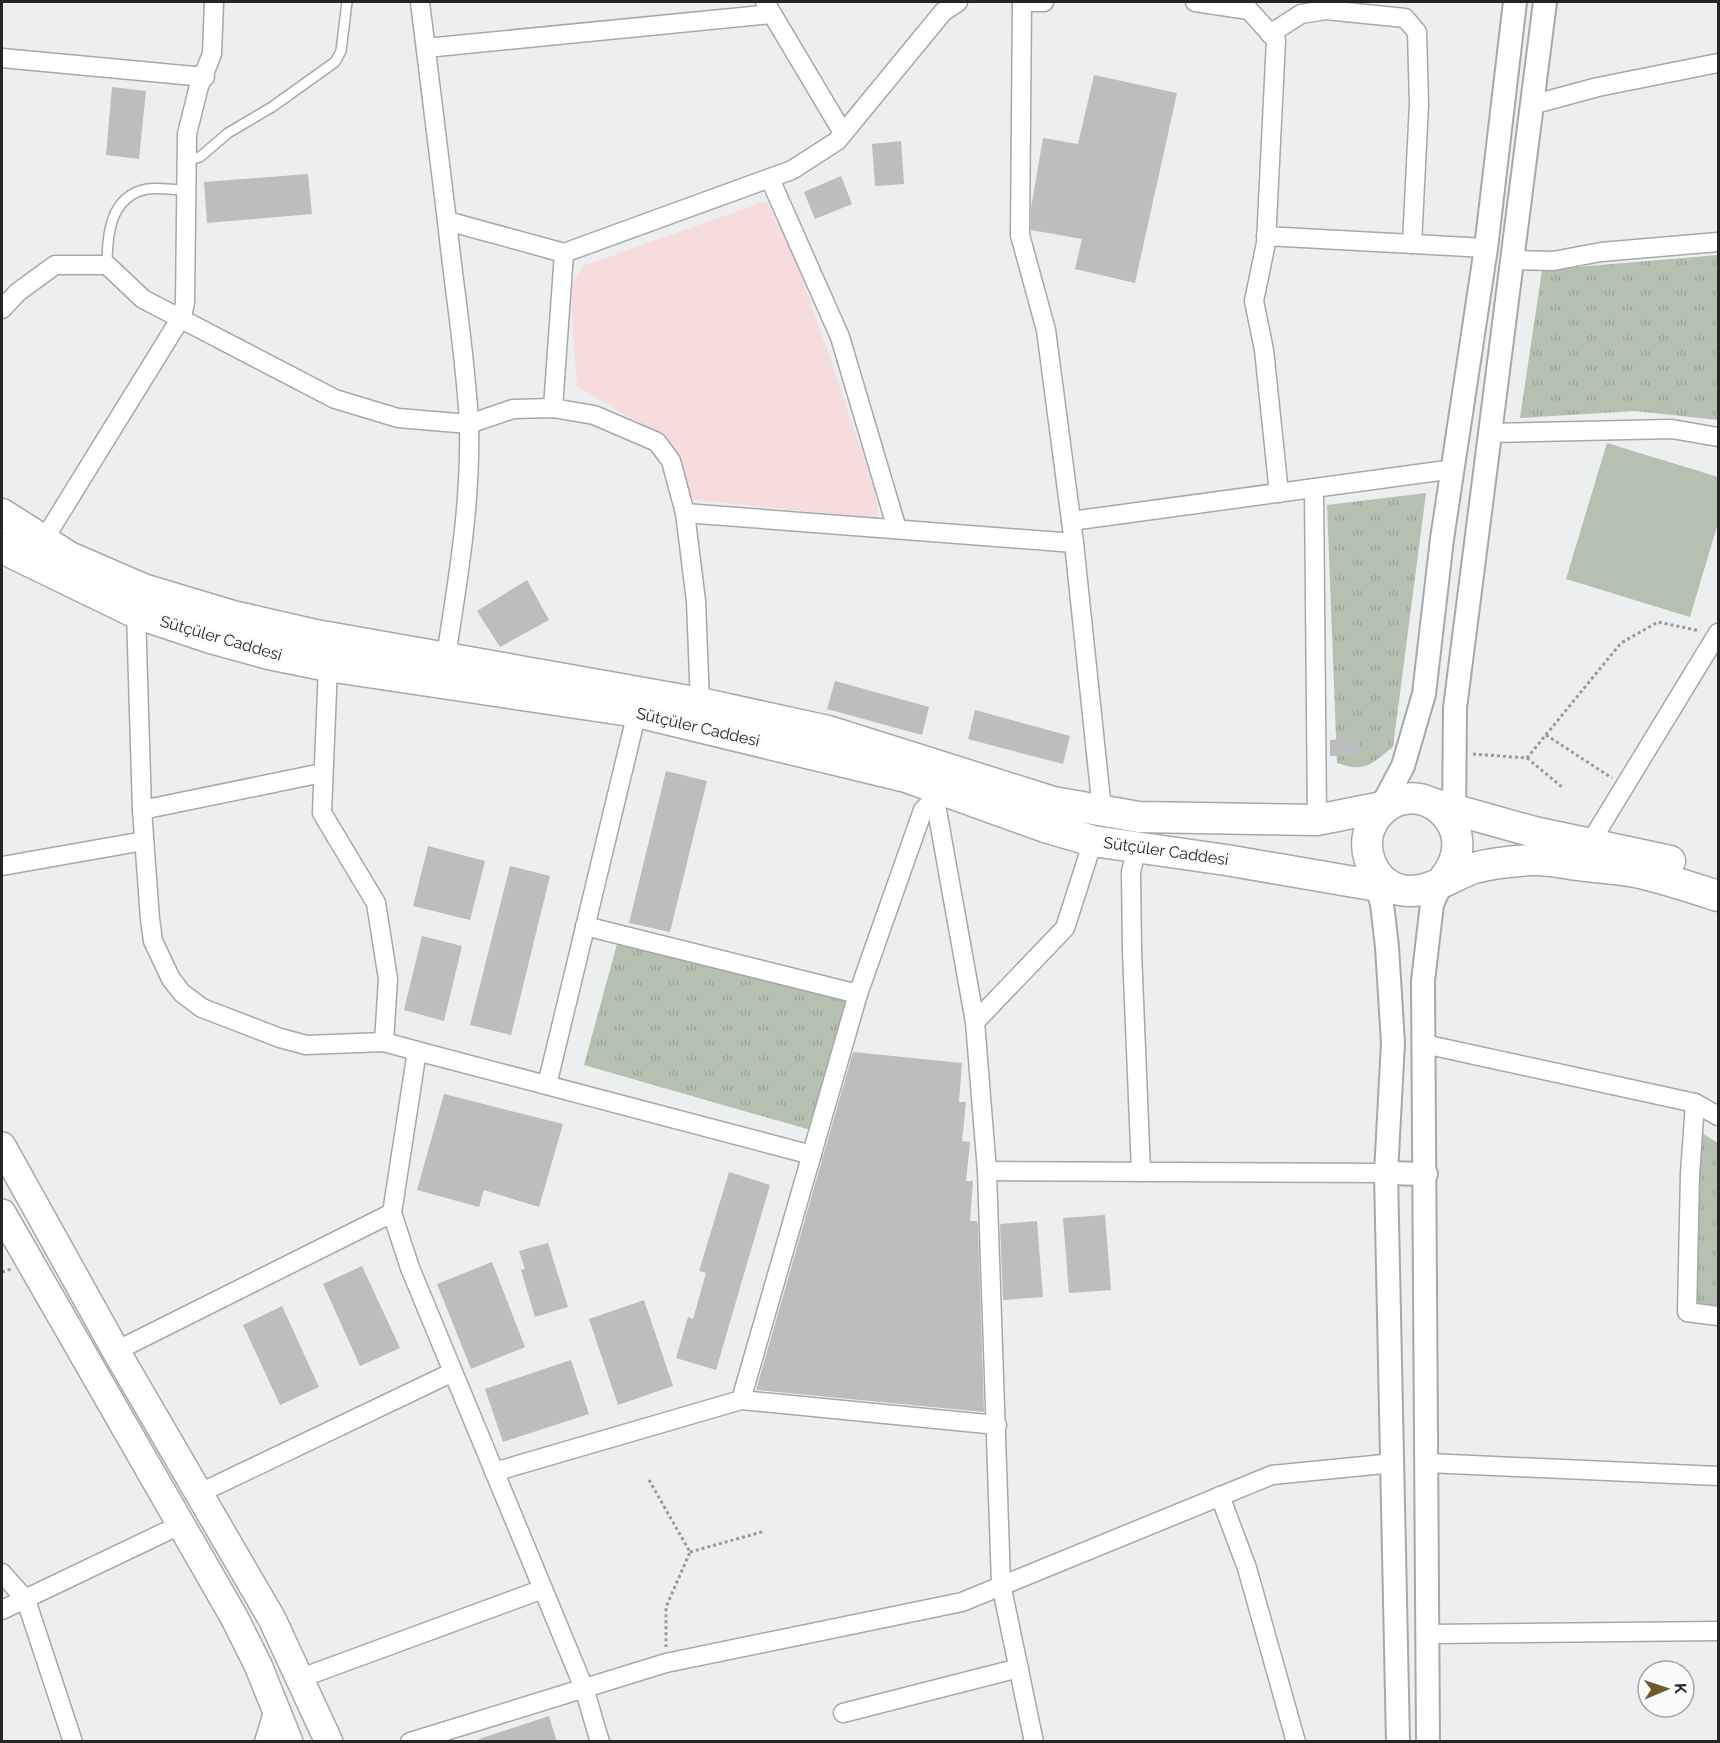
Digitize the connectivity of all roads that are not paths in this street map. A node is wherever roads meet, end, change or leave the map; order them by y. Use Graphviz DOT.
graph roads {
  1 [pos="214,2"];
  2 [pos="347,2"];
  3 [pos="420,2"];
  4 [pos="958,2"];
  5 [pos="1022,2"];
  6 [pos="1029,2"];
  7 [pos="1044,2"];
  8 [pos="1195,2"];
  9 [pos="1515,2"];
  10 [pos="1545,2"];
  11 [pos="1253,6"];
  12 [pos="768,8"];
  13 [pos="1270,34"];
  14 [pos="426,48"];
  15 [pos="2,58"];
  16 [pos="1719,63"];
  17 [pos="205,77"];
  18 [pos="1531,105"];
  19 [pos="843,133"];
  20 [pos="185,160"];
  21 [pos="770,179"];
  22 [pos="185,190"];
  23 [pos="447,221"];
  24 [pos="1266,236"];
  25 [pos="1719,242"];
  26 [pos="1412,244"];
  27 [pos="1486,248"];
  28 [pos="564,253"];
  29 [pos="1512,260"];
  30 [pos="107,265"];
  31 [pos="2,309"];
  32 [pos="180,319"];
  33 [pos="552,408"];
  34 [pos="469,424"];
  35 [pos="1490,433"];
  36 [pos="1719,437"];
  37 [pos="1454,469"];
  38 [pos="1314,488"];
  39 [pos="1279,493"];
  40 [pos="685,513"];
  41 [pos="2,514"];
  42 [pos="1071,521"];
  43 [pos="897,529"];
  44 [pos="44,541"];
  45 [pos="1074,543"];
  46 [pos="2,548"];
  47 [pos="136,613"];
  48 [pos="1718,634"];
  49 [pos="446,656"];
  50 [pos="328,666"];
  51 [pos="700,703"];
  52 [pos="637,712"];
  53 [pos="322,773"];
  54 [pos="936,792"];
  55 [pos="142,810"];
  56 [pos="1102,810"];
  57 [pos="1381,810"];
  58 [pos="1447,812"];
  59 [pos="1317,820"];
  60 [pos="144,841"];
  61 [pos="1093,841"];
  62 [pos="1590,843"];
  63 [pos="1137,848"];
  64 [pos="2,866"];
  65 [pos="1719,875"];
  66 [pos="1382,879"];
  67 [pos="1443,880"];
  68 [pos="1719,896"];
  69 [pos="585,926"];
  70 [pos="858,994"];
  71 [pos="975,1022"];
  72 [pos="384,1042"];
  73 [pos="1424,1044"];
  74 [pos="417,1051"];
  75 [pos="547,1085"];
  76 [pos="1695,1103"];
  77 [pos="1718,1114"];
  78 [pos="2,1146"];
  79 [pos="812,1155"];
  80 [pos="987,1171"];
  81 [pos="1141,1172"];
  82 [pos="1386,1173"];
  83 [pos="1426,1174"];
  84 [pos="2,1213"];
  85 [pos="392,1214"];
  86 [pos="1719,1316"];
  87 [pos="116,1351"];
  88 [pos="453,1372"];
  89 [pos="741,1401"];
  90 [pos="997,1425"];
  91 [pos="1428,1463"];
  92 [pos="1394,1464"];
  93 [pos="494,1472"];
  94 [pos="1719,1476"];
  95 [pos="200,1493"];
  96 [pos="1220,1496"];
  97 [pos="182,1524"];
  98 [pos="2,1573"];
  99 [pos="1001,1584"];
  100 [pos="543,1589"];
  101 [pos="26,1600"];
  102 [pos="2,1610"];
  103 [pos="1719,1631"];
  104 [pos="1429,1634"];
  105 [pos="1019,1668"];
  106 [pos="301,1678"];
  107 [pos="584,1688"];
  108 [pos="275,1705"];
  109 [pos="843,1713"];
  110 [pos="73,1742"];
  111 [pos="264,1742"];
  112 [pos="289,1742"];
  113 [pos="329,1742"];
  114 [pos="410,1742"];
  115 [pos="600,1742"];
  116 [pos="1034,1742"];
  117 [pos="1296,1742"];
  118 [pos="1398,1742"];
  119 [pos="1428,1742"];
  1 -- 17 [label="street"];
  2 -- 20 [label="lane"];
  3 -- 14 [label="street"];
  4 -- 19 [label="street"];
  5 -- 42 [label="street"];
  6 -- 7 [label="street"];
  8 -- 11 [label="street"];
  9 -- 27 [label="street"];
  10 -- 18 [label="street"];
  11 -- 13 [label="street"];
  12 -- 14 [label="street"];
  12 -- 19 [label="street"];
  13 -- 24 [label="street"];
  13 -- 26 [label="street"];
  14 -- 23 [label="street"];
  15 -- 17 [label="street"];
  16 -- 18 [label="street"];
  17 -- 20 [label="street"];
  18 -- 29 [label="street"];
  19 -- 21 [label="street"];
  20 -- 22 [label="street"];
  21 -- 28 [label="street"];
  21 -- 43 [label="street"];
  22 -- 30 [label="lane"];
  22 -- 32 [label="street"];
  23 -- 28 [label="street"];
  23 -- 34 [label="street"];
  24 -- 26 [label="street"];
  24 -- 39 [label="street"];
  25 -- 29 [label="street"];
  26 -- 27 [label="street"];
  27 -- 37 [label="street"];
  28 -- 33 [label="street"];
  29 -- 35 [label="street"];
  30 -- 31 [label="street"];
  30 -- 32 [label="street"];
  32 -- 34 [label="street"];
  32 -- 44 [label="street"];
  33 -- 34 [label="street"];
  33 -- 40 [label="street"];
  34 -- 49 [label="street"];
  35 -- 36 [label="street"];
  35 -- 58 [label="street"];
  37 -- 38 [label="street"];
  37 -- 57 [label="street"];
  38 -- 39 [label="street"];
  38 -- 59 [label="street"];
  39 -- 42 [label="street"];
  40 -- 43 [label="street"];
  40 -- 51 [label="street"];
  41 -- 44 [label="main road, Sütçüler Caddesi"];
  42 -- 45 [label="street"];
  43 -- 45 [label="street"];
  44 -- 49 [label="main road, Sütçüler Caddesi"];
  45 -- 56 [label="street"];
  46 -- 47 [label="main road, Sütçüler Caddesi"];
  47 -- 50 [label="main road, Sütçüler Caddesi"];
  47 -- 55 [label="street"];
  48 -- 62 [label="street"];
  49 -- 51 [label="main road, Sütçüler Caddesi"];
  50 -- 52 [label="main road, Sütçüler Caddesi"];
  50 -- 53 [label="street"];
  51 -- 56 [label="main road, Sütçüler Caddesi"];
  52 -- 54 [label="main road, Sütçüler Caddesi"];
  52 -- 69 [label="street"];
  53 -- 55 [label="street"];
  53 -- 72 [label="street"];
  54 -- 61 [label="main road, Sütçüler Caddesi"];
  54 -- 70 [label="street"];
  54 -- 71 [label="street"];
  55 -- 60 [label="street"];
  56 -- 59 [label="main road, Sütçüler Caddesi"];
  57 -- 58 [label="main road"];
  57 -- 59 [label="main road, Sütçüler Caddesi"];
  57 -- 66 [label="main road"];
  58 -- 62 [label="main road"];
  58 -- 67 [label="main road"];
  60 -- 64 [label="street"];
  60 -- 72 [label="street"];
  61 -- 63 [label="main road, Sütçüler Caddesi"];
  61 -- 71 [label="street"];
  62 -- 65 [label="main road"];
  63 -- 66 [label="main road, Sütçüler Caddesi"];
  63 -- 81 [label="street"];
  66 -- 67 [label="main road"];
  66 -- 82 [label="street"];
  67 -- 68 [label="main road"];
  67 -- 73 [label="street"];
  69 -- 70 [label="street"];
  69 -- 75 [label="street"];
  70 -- 79 [label="street"];
  71 -- 80 [label="street"];
  72 -- 74 [label="street"];
  73 -- 76 [label="street"];
  73 -- 83 [label="street"];
  74 -- 75 [label="street"];
  74 -- 85 [label="street"];
  75 -- 79 [label="street"];
  76 -- 77 [label="street"];
  76 -- 86 [label="street"];
  78 -- 87 [label="main road"];
  79 -- 89 [label="street"];
  80 -- 81 [label="street"];
  80 -- 90 [label="street"];
  81 -- 82 [label="street"];
  82 -- 83 [label="street"];
  82 -- 92 [label="street"];
  83 -- 91 [label="street"];
  84 -- 97 [label="main road"];
  85 -- 87 [label="street"];
  85 -- 88 [label="street"];
  87 -- 95 [label="main road"];
  88 -- 93 [label="street"];
  88 -- 95 [label="street"];
  89 -- 90 [label="street"];
  89 -- 93 [label="street"];
  90 -- 99 [label="street"];
  91 -- 92 [label="street"];
  91 -- 94 [label="street"];
  91 -- 104 [label="street"];
  92 -- 96 [label="street"];
  92 -- 118 [label="street"];
  93 -- 100 [label="street"];
  95 -- 106 [label="main road"];
  96 -- 99 [label="street"];
  96 -- 117 [label="street"];
  97 -- 101 [label="street"];
  97 -- 108 [label="main road"];
  98 -- 101 [label="street"];
  99 -- 105 [label="street"];
  99 -- 107 [label="street"];
  100 -- 106 [label="street"];
  100 -- 107 [label="street"];
  101 -- 102 [label="street"];
  101 -- 110 [label="street"];
  103 -- 104 [label="street"];
  104 -- 119 [label="street"];
  105 -- 109 [label="street"];
  105 -- 116 [label="street"];
  106 -- 113 [label="main road"];
  107 -- 114 [label="street"];
  107 -- 115 [label="street"];
  108 -- 111 [label="street"];
  108 -- 112 [label="main road"];
}
